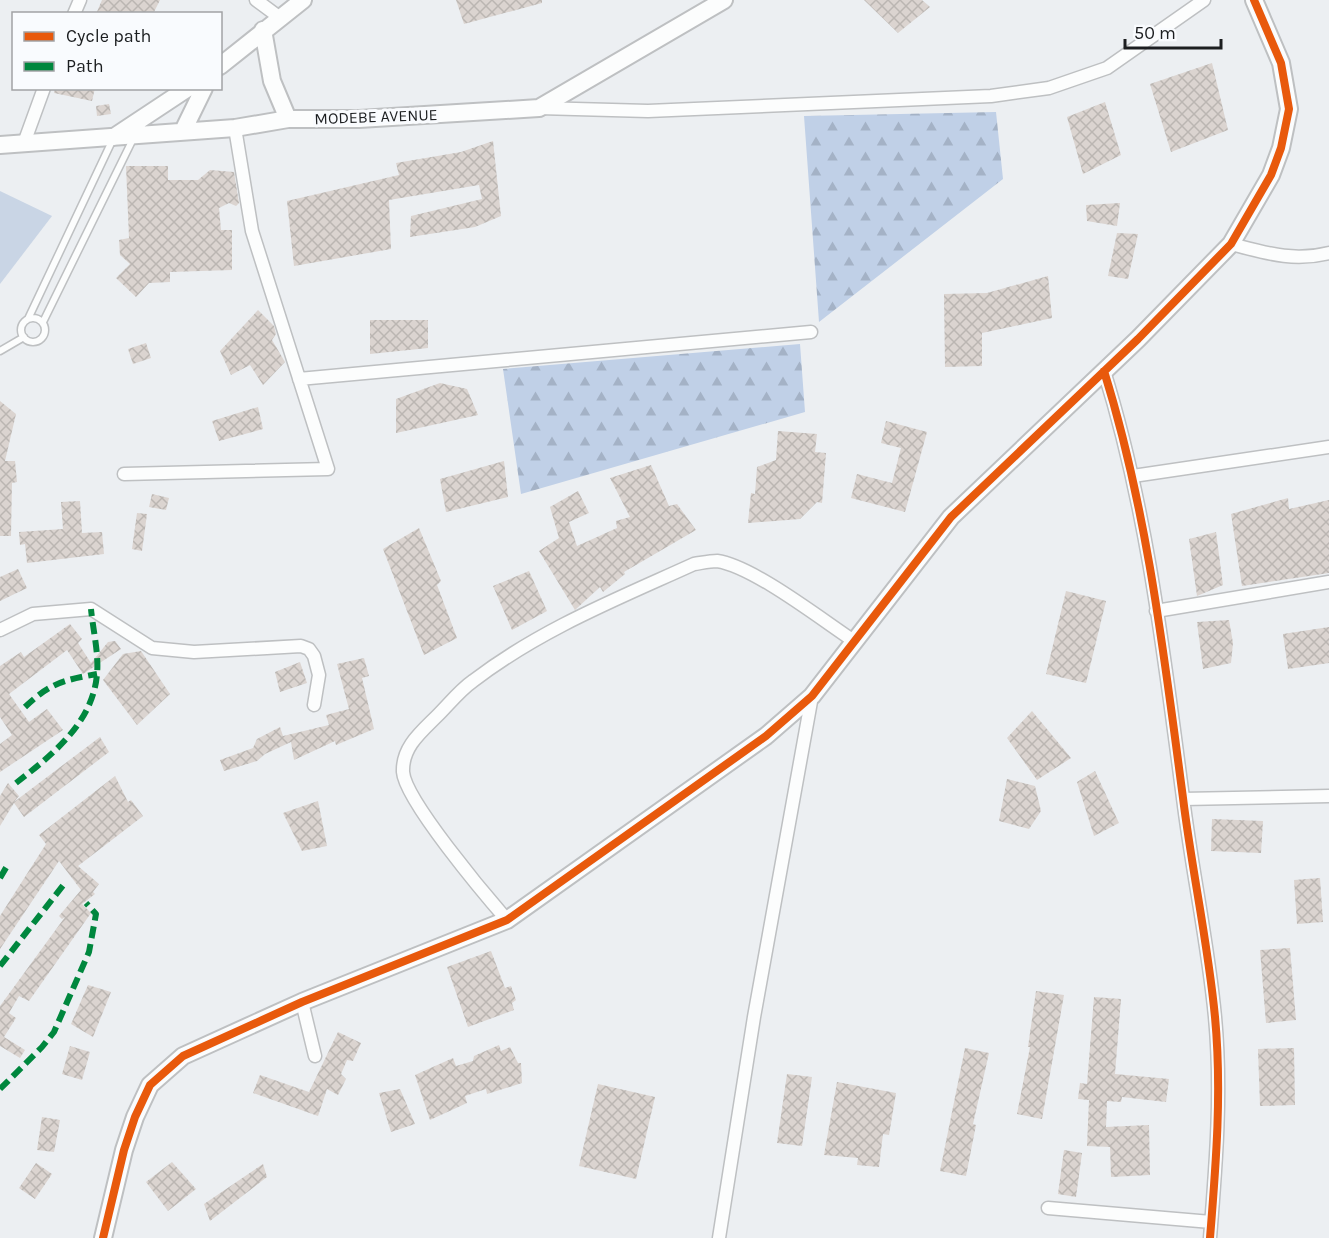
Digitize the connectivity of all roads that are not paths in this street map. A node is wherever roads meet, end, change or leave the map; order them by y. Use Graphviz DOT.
graph roads {
  1 [pos="256,0"];
  2 [pos="303,0"];
  3 [pos="724,0"];
  4 [pos="1204,0"];
  5 [pos="1254,0"];
  6 [pos="279,17"];
  7 [pos="263,30"];
  8 [pos="222,64"];
  9 [pos="43,90"];
  10 [pos="185,90"];
  11 [pos="203,90"];
  12 [pos="539,108"];
  13 [pos="288,119"];
  14 [pos="235,128"];
  15 [pos="183,131"];
  16 [pos="135,136"];
  17 [pos="113,138"];
  18 [pos="24,143"];
  19 [pos="0,145"];
  20 [pos="1231,244"];
  21 [pos="1329,253"];
  22 [pos="28,319"];
  23 [pos="43,322"];
  24 [pos="811,332"];
  25 [pos="24,337"];
  26 [pos="0,351"];
  27 [pos="1104,371"];
  28 [pos="299,379"];
  29 [pos="1329,447"];
  30 [pos="124,474"];
  31 [pos="1133,476"];
  32 [pos="1329,582"];
  33 [pos="1156,611"];
  34 [pos="0,630"];
  35 [pos="854,641"];
  36 [pos="812,696"];
  37 [pos="314,705"];
  38 [pos="1329,795"];
  39 [pos="1183,800"];
  40 [pos="507,920"];
  41 [pos="302,1002"];
  42 [pos="315,1056"];
  43 [pos="1048,1208"];
  44 [pos="1211,1222"];
  45 [pos="103,1238"];
  46 [pos="719,1238"];
  47 [pos="1210,1238"];
  1 -- 6 [label="street"];
  2 -- 6 [label="street"];
  3 -- 12 [label="street, MODEBE AVENUE"];
  4 -- 12 [label="street"];
  5 -- 20 [label="street"];
  6 -- 7 [label="street"];
  7 -- 8 [label="street"];
  7 -- 13 [label="street"];
  9 -- 18 [label="street"];
  10 -- 17 [label="street"];
  11 -- 15 [label="street"];
  12 -- 13 [label="street, MODEBE AVENUE"];
  13 -- 14 [label="street, MODEBE AVENUE"];
  14 -- 15 [label="street, MODEBE AVENUE"];
  14 -- 28 [label="street"];
  15 -- 16 [label="street, MODEBE AVENUE"];
  16 -- 17 [label="street, MODEBE AVENUE"];
  16 -- 23 [label="lane"];
  17 -- 18 [label="street, MODEBE AVENUE"];
  17 -- 22 [label="lane"];
  18 -- 19 [label="street, MODEBE AVENUE"];
  20 -- 21 [label="street"];
  20 -- 27 [label="street"];
  22 -- 23 [label="lane"];
  22 -- 25 [label="lane"];
  23 -- 25 [label="lane"];
  24 -- 28 [label="street"];
  25 -- 26 [label="lane"];
  27 -- 31 [label="street"];
  27 -- 35 [label="street"];
  28 -- 30 [label="street"];
  29 -- 31 [label="street"];
  31 -- 33 [label="street"];
  32 -- 33 [label="street"];
  33 -- 39 [label="street"];
  34 -- 37 [label="street"];
  35 -- 36 [label="street"];
  35 -- 40 [label="street"];
  36 -- 40 [label="street"];
  36 -- 46 [label="street"];
  38 -- 39 [label="street"];
  39 -- 44 [label="street"];
  40 -- 41 [label="street"];
  41 -- 42 [label="street"];
  41 -- 45 [label="street"];
  43 -- 44 [label="street"];
  44 -- 47 [label="street"];
}
